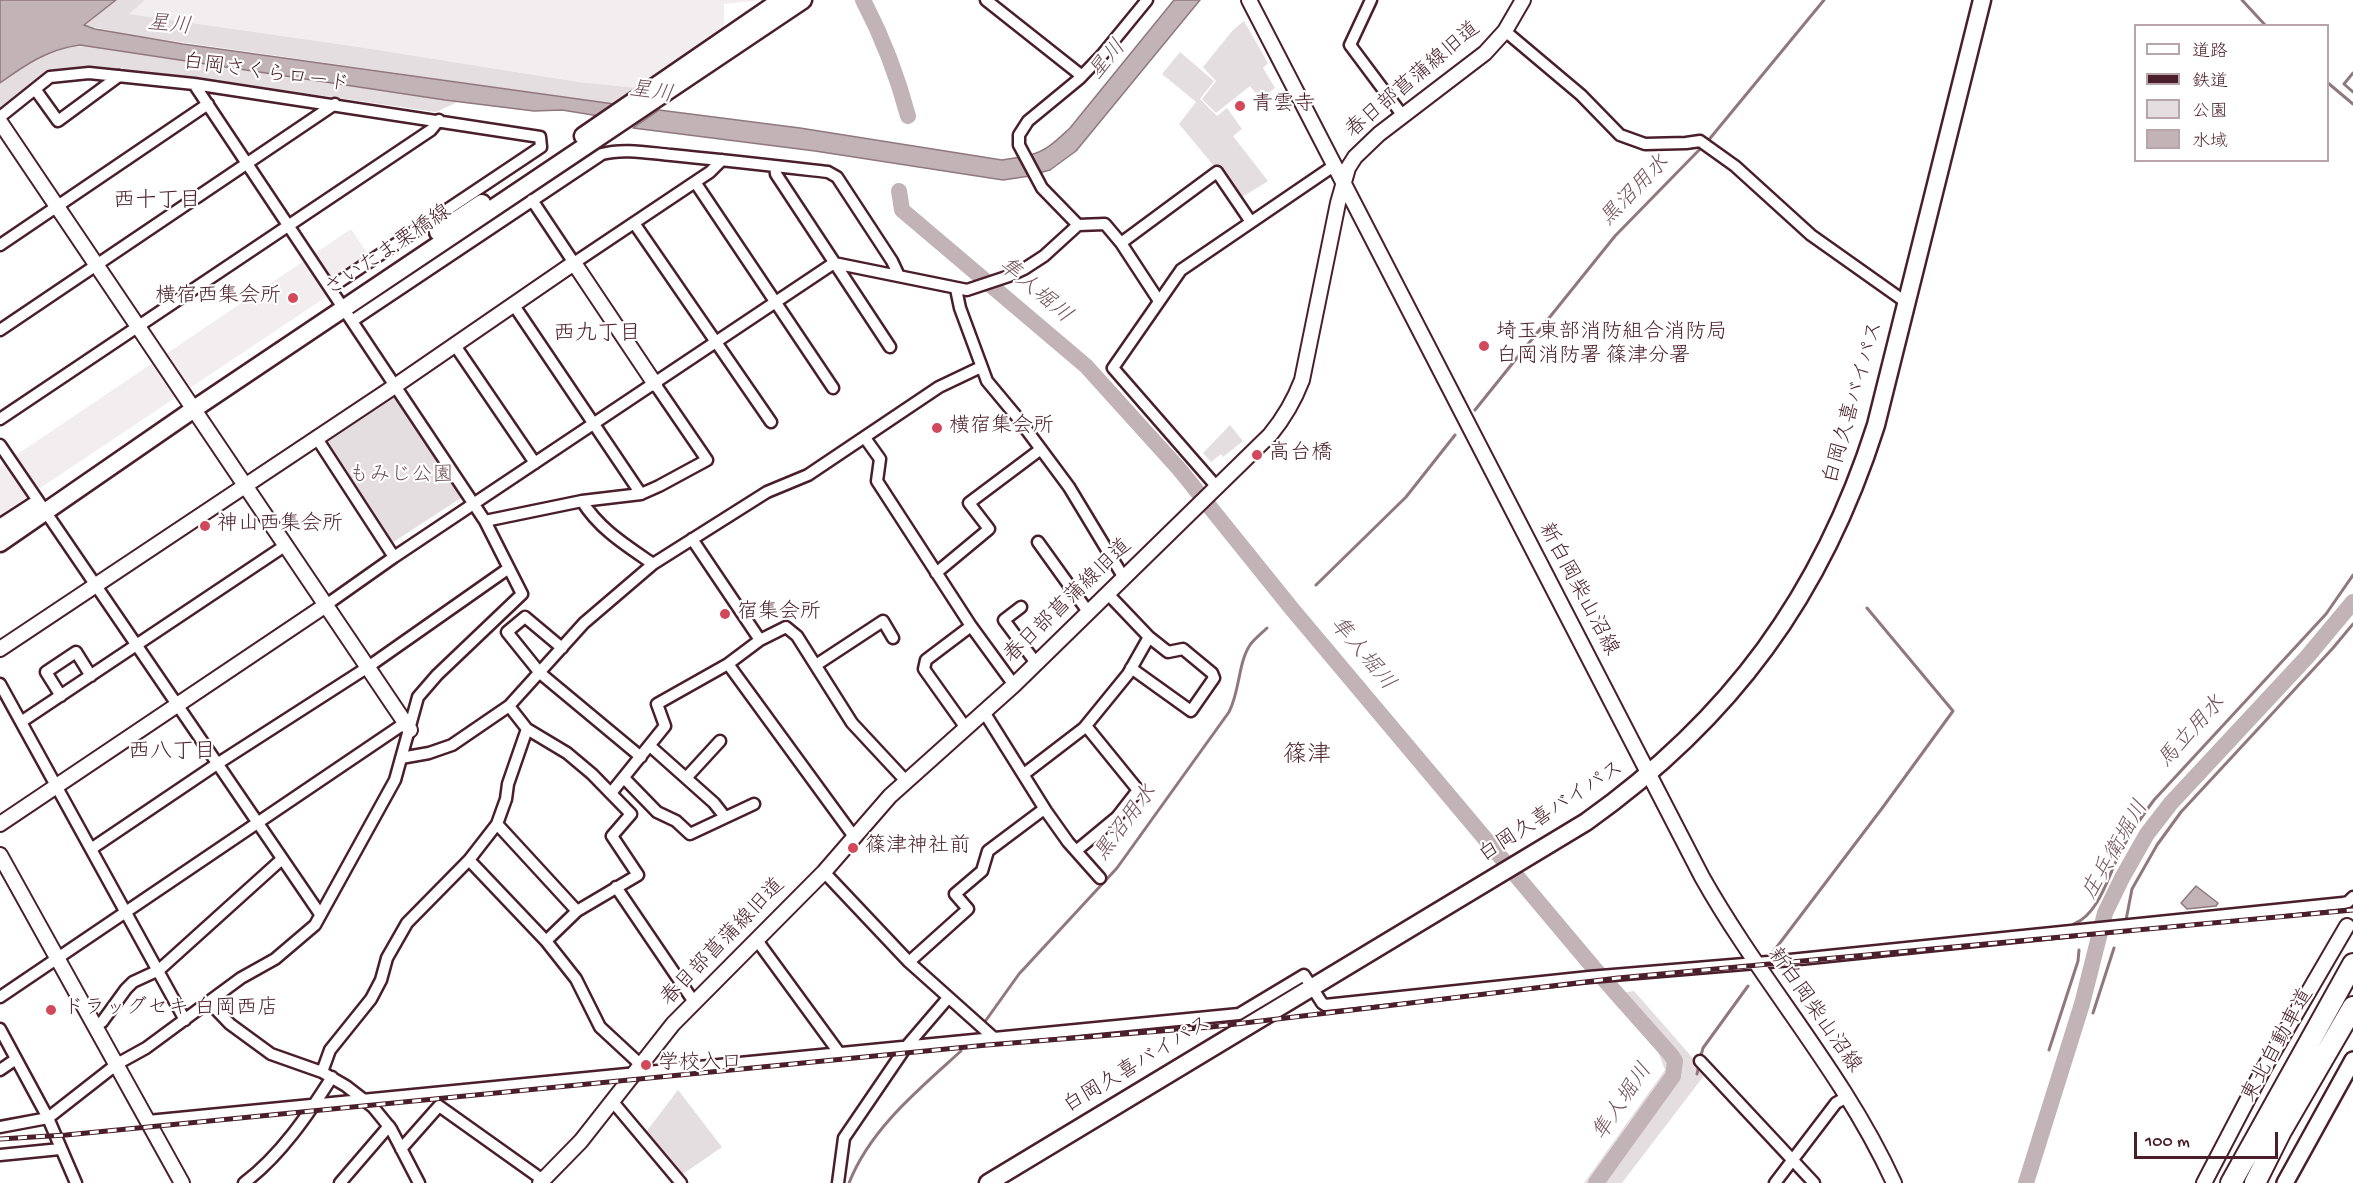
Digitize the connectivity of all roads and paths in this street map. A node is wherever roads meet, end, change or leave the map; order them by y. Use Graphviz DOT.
graph roads {
  1 [pos="781,0"];
  2 [pos="803,0"];
  3 [pos="986,0"];
  4 [pos="1147,0"];
  5 [pos="1249,0"];
  6 [pos="1371,0"];
  7 [pos="1523,0"];
  8 [pos="1982,0"];
  9 [pos="1505,31"];
  10 [pos="119,76"];
  11 [pos="1082,76"];
  12 [pos="194,84"];
  13 [pos="35,89"];
  14 [pos="335,104"];
  15 [pos="208,105"];
  16 [pos="1403,116"];
  17 [pos="0,117"];
  18 [pos="439,120"];
  19 [pos="0,122"];
  20 [pos="591,138"];
  21 [pos="722,159"];
  22 [pos="247,164"];
  23 [pos="1335,165"];
  24 [pos="775,166"];
  25 [pos="1343,181"];
  26 [pos="695,182"];
  27 [pos="532,200"];
  28 [pos="57,206"];
  29 [pos="1251,222"];
  30 [pos="634,223"];
  31 [pos="1078,225"];
  32 [pos="288,226"];
  33 [pos="1121,243"];
  34 [pos="0,245"];
  35 [pos="574,263"];
  36 [pos="834,263"];
  37 [pos="97,265"];
  38 [pos="899,276"];
  39 [pos="956,289"];
  40 [pos="1159,301"];
  41 [pos="777,302"];
  42 [pos="1907,303"];
  43 [pos="513,304"];
  44 [pos="341,305"];
  45 [pos="139,327"];
  46 [pos="0,330"];
  47 [pos="716,343"];
  48 [pos="454,344"];
  49 [pos="890,347"];
  50 [pos="981,367"];
  51 [pos="655,384"];
  52 [pos="395,386"];
  53 [pos="833,388"];
  54 [pos="192,404"];
  55 [pos="0,419"];
  56 [pos="771,422"];
  57 [pos="594,424"];
  58 [pos="316,437"];
  59 [pos="865,438"];
  60 [pos="0,445"];
  61 [pos="1041,449"];
  62 [pos="535,463"];
  63 [pos="245,484"];
  64 [pos="1213,489"];
  65 [pos="641,494"];
  66 [pos="582,501"];
  67 [pos="474,505"];
  68 [pos="42,507"];
  69 [pos="485,521"];
  70 [pos="0,528"];
  71 [pos="692,539"];
  72 [pos="1038,542"];
  73 [pos="0,543"];
  74 [pos="286,545"];
  75 [pos="394,557"];
  76 [pos="653,564"];
  77 [pos="509,568"];
  78 [pos="936,573"];
  79 [pos="1124,578"];
  80 [pos="94,584"];
  81 [pos="1108,594"];
  82 [pos="326,605"];
  83 [pos="1020,607"];
  84 [pos="1089,613"];
  85 [pos="971,626"];
  86 [pos="1149,637"];
  87 [pos="893,638"];
  88 [pos="759,639"];
  89 [pos="136,645"];
  90 [pos="562,648"];
  91 [pos="0,649"];
  92 [pos="1036,663"];
  93 [pos="728,664"];
  94 [pos="816,664"];
  95 [pos="368,667"];
  96 [pos="1131,668"];
  97 [pos="540,673"];
  98 [pos="91,676"];
  99 [pos="0,684"];
  100 [pos="1014,685"];
  101 [pos="61,696"];
  102 [pos="177,705"];
  103 [pos="509,706"];
  104 [pos="984,712"];
  105 [pos="21,722"];
  106 [pos="407,726"];
  107 [pos="1086,726"];
  108 [pos="966,728"];
  109 [pos="527,729"];
  110 [pos="720,741"];
  111 [pos="650,746"];
  112 [pos="641,757"];
  113 [pos="401,758"];
  114 [pos="217,764"];
  115 [pos="1024,774"];
  116 [pos="1649,775"];
  117 [pos="624,777"];
  118 [pos="686,778"];
  119 [pos="906,781"];
  120 [pos="57,786"];
  121 [pos="611,793"];
  122 [pos="754,804"];
  123 [pos="1044,809"];
  124 [pos="725,818"];
  125 [pos="257,822"];
  126 [pos="0,824"];
  127 [pos="497,824"];
  128 [pos="855,838"];
  129 [pos="91,849"];
  130 [pos="1076,851"];
  131 [pos="0,855"];
  132 [pos="282,858"];
  133 [pos="469,860"];
  134 [pos="824,872"];
  135 [pos="1100,878"];
  136 [pos="616,887"];
  137 [pos="2353,897"];
  138 [pos="577,911"];
  139 [pos="126,912"];
  140 [pos="320,914"];
  141 [pos="2347,926"];
  142 [pos="756,939"];
  143 [pos="546,941"];
  144 [pos="57,958"];
  145 [pos="909,962"];
  146 [pos="1755,963"];
  147 [pos="2353,964"];
  148 [pos="159,970"];
  149 [pos="1313,987"];
  150 [pos="0,997"];
  151 [pos="948,998"];
  152 [pos="209,1002"];
  153 [pos="694,1002"];
  154 [pos="2353,1007"];
  155 [pos="184,1020"];
  156 [pos="95,1026"];
  157 [pos="0,1029"];
  158 [pos="994,1038"];
  159 [pos="906,1047"];
  160 [pos="840,1054"];
  161 [pos="16,1059"];
  162 [pos="2353,1059"];
  163 [pos="1700,1061"];
  164 [pos="117,1064"];
  165 [pos="0,1070"];
  166 [pos="638,1070"];
  167 [pos="327,1075"];
  168 [pos="1846,1097"];
  169 [pos="365,1101"];
  170 [pos="613,1102"];
  171 [pos="313,1106"];
  172 [pos="48,1118"];
  173 [pos="148,1121"];
  174 [pos="389,1126"];
  175 [pos="0,1127"];
  176 [pos="60,1149"];
  177 [pos="401,1149"];
  178 [pos="0,1155"];
  179 [pos="1793,1161"];
  180 [pos="541,1182"];
  181 [pos="76,1183"];
  182 [pos="182,1183"];
  183 [pos="244,1183"];
  184 [pos="340,1183"];
  185 [pos="419,1183"];
  186 [pos="681,1183"];
  187 [pos="838,1183"];
  188 [pos="988,1183"];
  189 [pos="1775,1183"];
  190 [pos="1814,1183"];
  191 [pos="1894,1183"];
  192 [pos="2204,1183"];
  193 [pos="2231,1183"];
  194 [pos="2255,1183"];
  195 [pos="2285,1183"];
  1 -- 20 [label="main road, さいたま栗橋線"];
  2 -- 20 [label="main road, さいたま栗橋線"];
  3 -- 11 [label="street"];
  4 -- 11 [label="street"];
  5 -- 23 [label="street, 新白岡柴山沼線"];
  6 -- 16 [label="street"];
  7 -- 9 [label="street, 春日部菖蒲線旧道"];
  8 -- 42 [label="main road, 白岡久喜バイパス"];
  9 -- 16 [label="street, 春日部菖蒲線旧道"];
  9 -- 42 [label="street"];
  10 -- 12 [label="street, 白岡さくらロード"];
  10 -- 13 [label="street, 白岡さくらロード"];
  10 -- 13 [label="street"];
  11 -- 31 [label="street"];
  12 -- 14 [label="street, 白岡さくらロード"];
  12 -- 15 [label="street"];
  13 -- 17 [label="street, 白岡さくらロード"];
  14 -- 18 [label="street, 白岡さくらロード"];
  14 -- 22 [label="street"];
  15 -- 22 [label="street"];
  15 -- 28 [label="street"];
  16 -- 25 [label="street, 春日部菖蒲線旧道"];
  18 -- 32 [label="street"];
  18 -- 44 [label="street, 白岡さくらロード"];
  19 -- 28 [label="street"];
  20 -- 44 [label="main road, さいたま栗橋線"];
  21 -- 24 [label="street"];
  21 -- 26 [label="street"];
  21 -- 27 [label="street"];
  22 -- 32 [label="street"];
  22 -- 37 [label="street"];
  23 -- 25 [label="street, 新白岡柴山沼線"];
  23 -- 29 [label="street"];
  24 -- 36 [label="street"];
  24 -- 38 [label="street"];
  25 -- 64 [label="street, 春日部菖蒲線旧道"];
  25 -- 116 [label="street, 新白岡柴山沼線"];
  26 -- 30 [label="street"];
  26 -- 41 [label="street"];
  27 -- 35 [label="street"];
  27 -- 44 [label="street"];
  28 -- 34 [label="street"];
  28 -- 37 [label="street"];
  29 -- 33 [label="street"];
  29 -- 40 [label="street"];
  30 -- 35 [label="street"];
  30 -- 47 [label="street"];
  31 -- 33 [label="street"];
  31 -- 39 [label="street"];
  32 -- 44 [label="street"];
  32 -- 45 [label="street"];
  33 -- 40 [label="street"];
  35 -- 43 [label="street"];
  35 -- 51 [label="street"];
  36 -- 38 [label="street"];
  36 -- 41 [label="street"];
  36 -- 49 [label="street"];
  37 -- 45 [label="street"];
  37 -- 46 [label="street"];
  38 -- 39 [label="street"];
  39 -- 50 [label="street"];
  40 -- 64 [label="street"];
  41 -- 47 [label="street"];
  41 -- 53 [label="street"];
  42 -- 116 [label="main road, 白岡久喜バイパス"];
  43 -- 48 [label="street"];
  43 -- 57 [label="street"];
  44 -- 52 [label="street"];
  44 -- 54 [label="main road, さいたま栗橋線"];
  45 -- 54 [label="street"];
  45 -- 55 [label="street"];
  47 -- 51 [label="street"];
  47 -- 56 [label="street"];
  48 -- 52 [label="street"];
  48 -- 62 [label="street"];
  50 -- 59 [label="street"];
  50 -- 61 [label="street"];
  51 -- 57 [label="street"];
  51 -- 65 [label="street"];
  52 -- 58 [label="street"];
  52 -- 67 [label="street"];
  54 -- 63 [label="street"];
  54 -- 68 [label="main road, さいたま栗橋線"];
  57 -- 62 [label="street"];
  57 -- 65 [label="street"];
  58 -- 63 [label="street"];
  58 -- 75 [label="street"];
  59 -- 71 [label="street"];
  59 -- 78 [label="street"];
  60 -- 68 [label="street"];
  61 -- 78 [label="street"];
  61 -- 79 [label="street"];
  62 -- 67 [label="street"];
  63 -- 74 [label="street"];
  63 -- 80 [label="street"];
  64 -- 79 [label="street, 春日部菖蒲線旧道"];
  65 -- 66 [label="street"];
  66 -- 69 [label="street"];
  66 -- 76 [label="street"];
  67 -- 69 [label="street"];
  67 -- 75 [label="street"];
  68 -- 70 [label="main road, さいたま栗橋線"];
  68 -- 73 [label="main road, さいたま栗橋線"];
  68 -- 80 [label="street"];
  69 -- 77 [label="street"];
  71 -- 76 [label="street"];
  71 -- 88 [label="street"];
  72 -- 84 [label="street"];
  74 -- 82 [label="street"];
  74 -- 89 [label="street"];
  75 -- 82 [label="street"];
  76 -- 90 [label="street"];
  77 -- 95 [label="street"];
  77 -- 106 [label="street"];
  78 -- 85 [label="street"];
  79 -- 81 [label="street, 春日部菖蒲線旧道"];
  80 -- 89 [label="street"];
  80 -- 91 [label="street"];
  81 -- 84 [label="street, 春日部菖蒲線旧道"];
  81 -- 86 [label="street"];
  82 -- 95 [label="street"];
  82 -- 102 [label="street"];
  83 -- 92 [label="street"];
  84 -- 92 [label="street, 春日部菖蒲線旧道"];
  85 -- 100 [label="street"];
  85 -- 108 [label="street"];
  86 -- 96 [label="street"];
  86 -- 96 [label="street"];
  87 -- 94 [label="street"];
  88 -- 93 [label="street"];
  88 -- 94 [label="street"];
  89 -- 98 [label="street"];
  89 -- 102 [label="street"];
  90 -- 97 [label="street"];
  90 -- 97 [label="street"];
  92 -- 100 [label="street, 春日部菖蒲線旧道"];
  93 -- 111 [label="street"];
  93 -- 128 [label="street"];
  94 -- 119 [label="street"];
  95 -- 106 [label="street"];
  95 -- 114 [label="street"];
  96 -- 107 [label="street"];
  97 -- 103 [label="street"];
  97 -- 112 [label="street"];
  98 -- 101 [label="street"];
  98 -- 101 [label="street"];
  99 -- 105 [label="street"];
  100 -- 104 [label="street, 春日部菖蒲線旧道"];
  101 -- 105 [label="street"];
  102 -- 114 [label="street"];
  102 -- 120 [label="street"];
  103 -- 109 [label="street"];
  103 -- 113 [label="street"];
  104 -- 108 [label="street, 春日部菖蒲線旧道"];
  104 -- 115 [label="street"];
  105 -- 120 [label="street"];
  106 -- 113 [label="street"];
  106 -- 125 [label="street"];
  107 -- 115 [label="street"];
  107 -- 130 [label="street"];
  108 -- 119 [label="street, 春日部菖蒲線旧道"];
  109 -- 121 [label="street"];
  109 -- 127 [label="street"];
  110 -- 118 [label="street"];
  111 -- 112 [label="street"];
  111 -- 118 [label="street"];
  112 -- 117 [label="street"];
  113 -- 140 [label="street"];
  114 -- 125 [label="street"];
  114 -- 129 [label="street"];
  115 -- 123 [label="street"];
  116 -- 146 [label="street, 新白岡柴山沼線"];
  116 -- 149 [label="main road, 白岡久喜バイパス"];
  117 -- 121 [label="street"];
  117 -- 124 [label="street"];
  118 -- 124 [label="street"];
  119 -- 128 [label="street, 春日部菖蒲線旧道"];
  120 -- 126 [label="street"];
  120 -- 129 [label="street"];
  121 -- 136 [label="street"];
  122 -- 124 [label="street"];
  123 -- 130 [label="street"];
  123 -- 145 [label="street"];
  125 -- 132 [label="street"];
  125 -- 139 [label="street"];
  127 -- 133 [label="street"];
  127 -- 138 [label="street"];
  128 -- 134 [label="street, 春日部菖蒲線旧道"];
  129 -- 139 [label="street"];
  130 -- 135 [label="street"];
  131 -- 144 [label="street"];
  132 -- 140 [label="street"];
  132 -- 148 [label="street"];
  133 -- 143 [label="street"];
  133 -- 167 [label="street"];
  134 -- 142 [label="street, 春日部菖蒲線旧道"];
  134 -- 145 [label="street"];
  136 -- 138 [label="street"];
  136 -- 153 [label="street"];
  137 -- 146 [label="street"];
  138 -- 143 [label="street"];
  139 -- 144 [label="street"];
  139 -- 148 [label="street"];
  140 -- 152 [label="street"];
  141 -- 192 [label="street"];
  142 -- 153 [label="street, 春日部菖蒲線旧道"];
  142 -- 160 [label="street"];
  143 -- 166 [label="street"];
  144 -- 150 [label="street"];
  144 -- 156 [label="street"];
  145 -- 151 [label="street"];
  146 -- 149 [label="street"];
  146 -- 168 [label="street, 新白岡柴山沼線"];
  147 -- 193 [label="highway, 東北自動車道"];
  148 -- 155 [label="street"];
  148 -- 156 [label="street"];
  149 -- 158 [label="street"];
  149 -- 188 [label="main road, 白岡久喜バイパス"];
  151 -- 158 [label="street"];
  151 -- 159 [label="street"];
  152 -- 155 [label="street"];
  152 -- 167 [label="street"];
  153 -- 166 [label="street, 春日部菖蒲線旧道"];
  154 -- 194 [label="highway, 東北自動車道"];
  155 -- 164 [label="street"];
  156 -- 164 [label="street"];
  157 -- 161 [label="street"];
  158 -- 159 [label="street"];
  159 -- 160 [label="street"];
  159 -- 187 [label="street"];
  160 -- 166 [label="street"];
  161 -- 165 [label="street"];
  161 -- 172 [label="street"];
  162 -- 195 [label="main road"];
  163 -- 179 [label="street"];
  164 -- 172 [label="street"];
  164 -- 173 [label="street"];
  166 -- 169 [label="street"];
  166 -- 170 [label="street, 春日部菖蒲線旧道"];
  167 -- 169 [label="street"];
  167 -- 171 [label="street"];
  168 -- 179 [label="street"];
  168 -- 191 [label="street, 新白岡柴山沼線"];
  169 -- 171 [label="street"];
  169 -- 174 [label="street"];
  170 -- 180 [label="street, 春日部菖蒲線旧道"];
  170 -- 186 [label="street"];
  171 -- 173 [label="street"];
  171 -- 183 [label="street"];
  172 -- 175 [label="street"];
  172 -- 176 [label="street"];
  173 -- 182 [label="street"];
  174 -- 177 [label="street"];
  174 -- 184 [label="street"];
  176 -- 178 [label="street"];
  176 -- 181 [label="street"];
  177 -- 180 [label="street"];
  177 -- 185 [label="street"];
  179 -- 189 [label="street"];
  179 -- 190 [label="street"];
}
